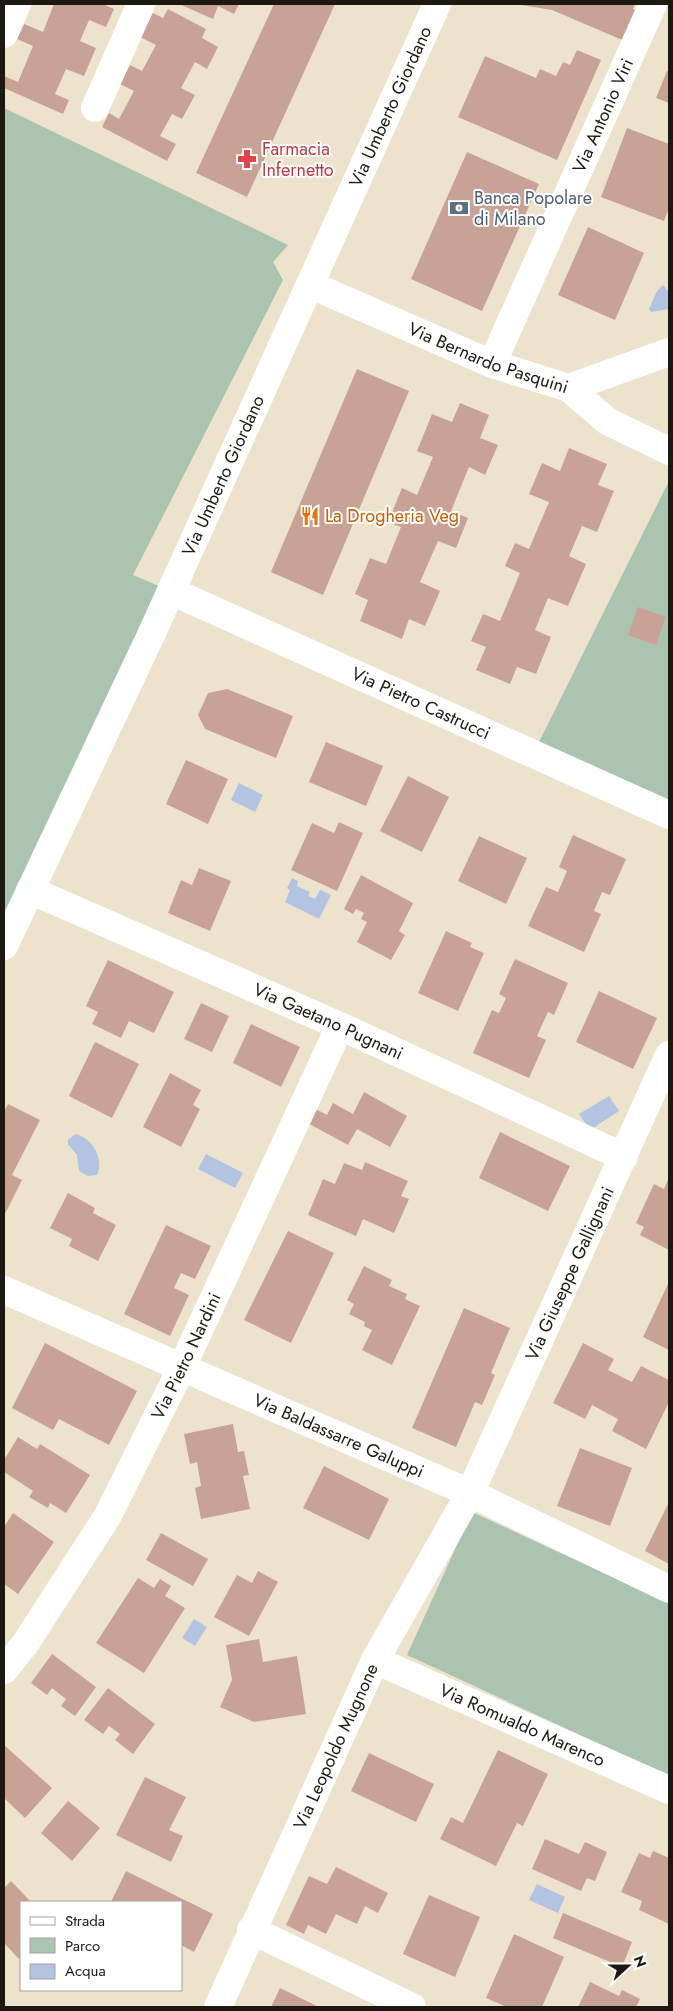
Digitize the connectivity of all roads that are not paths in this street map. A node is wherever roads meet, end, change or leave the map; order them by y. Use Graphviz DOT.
graph roads {
  1 [pos="17,4"];
  2 [pos="141,4"];
  3 [pos="437,4"];
  4 [pos="653,4"];
  5 [pos="4,34"];
  6 [pos="95,108"];
  7 [pos="311,285"];
  8 [pos="669,352"];
  9 [pos="492,364"];
  10 [pos="569,388"];
  11 [pos="669,451"];
  12 [pos="171,591"];
  13 [pos="669,815"];
  14 [pos="30,890"];
  15 [pos="4,946"];
  16 [pos="340,1026"];
  17 [pos="669,1055"];
  18 [pos="624,1157"];
  19 [pos="4,1290"];
  20 [pos="182,1367"];
  21 [pos="470,1493"];
  22 [pos="669,1589"];
  23 [pos="375,1660"];
  24 [pos="4,1670"];
  25 [pos="669,1790"];
  26 [pos="251,1930"];
  27 [pos="218,2007"];
  28 [pos="412,2007"];
  1 -- 5 [label="street"];
  2 -- 6 [label="street"];
  3 -- 7 [label="street, Via Umberto Giordano"];
  4 -- 9 [label="street, Via Antonio Viri"];
  7 -- 9 [label="street, Via Bernardo Pasquini"];
  7 -- 12 [label="street, Via Umberto Giordano"];
  8 -- 10 [label="street, Via Bernardo Pasquini"];
  9 -- 10 [label="street, Via Bernardo Pasquini"];
  10 -- 11 [label="street"];
  12 -- 13 [label="street, Via Pietro Castrucci"];
  12 -- 14 [label="street, Via Umberto Giordano"];
  14 -- 15 [label="street, Via Umberto Giordano"];
  14 -- 16 [label="street, Via Gaetano Pugnani"];
  16 -- 18 [label="street, Via Gaetano Pugnani"];
  16 -- 20 [label="street, Via Pietro Nardini"];
  17 -- 18 [label="street, Via Giuseppe Gallignani"];
  18 -- 21 [label="street, Via Giuseppe Gallignani"];
  19 -- 20 [label="street, Via Baldassarre Galuppi"];
  20 -- 21 [label="street, Via Baldassarre Galuppi"];
  20 -- 24 [label="street, Via Pietro Nardini"];
  21 -- 22 [label="street, Via Baldassarre Galuppi"];
  21 -- 23 [label="street, Via Leopoldo Mugnone"];
  23 -- 25 [label="street, Via Romualdo Marenco"];
  23 -- 26 [label="street, Via Leopoldo Mugnone"];
  26 -- 27 [label="street, Via Leopoldo Mugnone"];
  26 -- 28 [label="street"];
}
